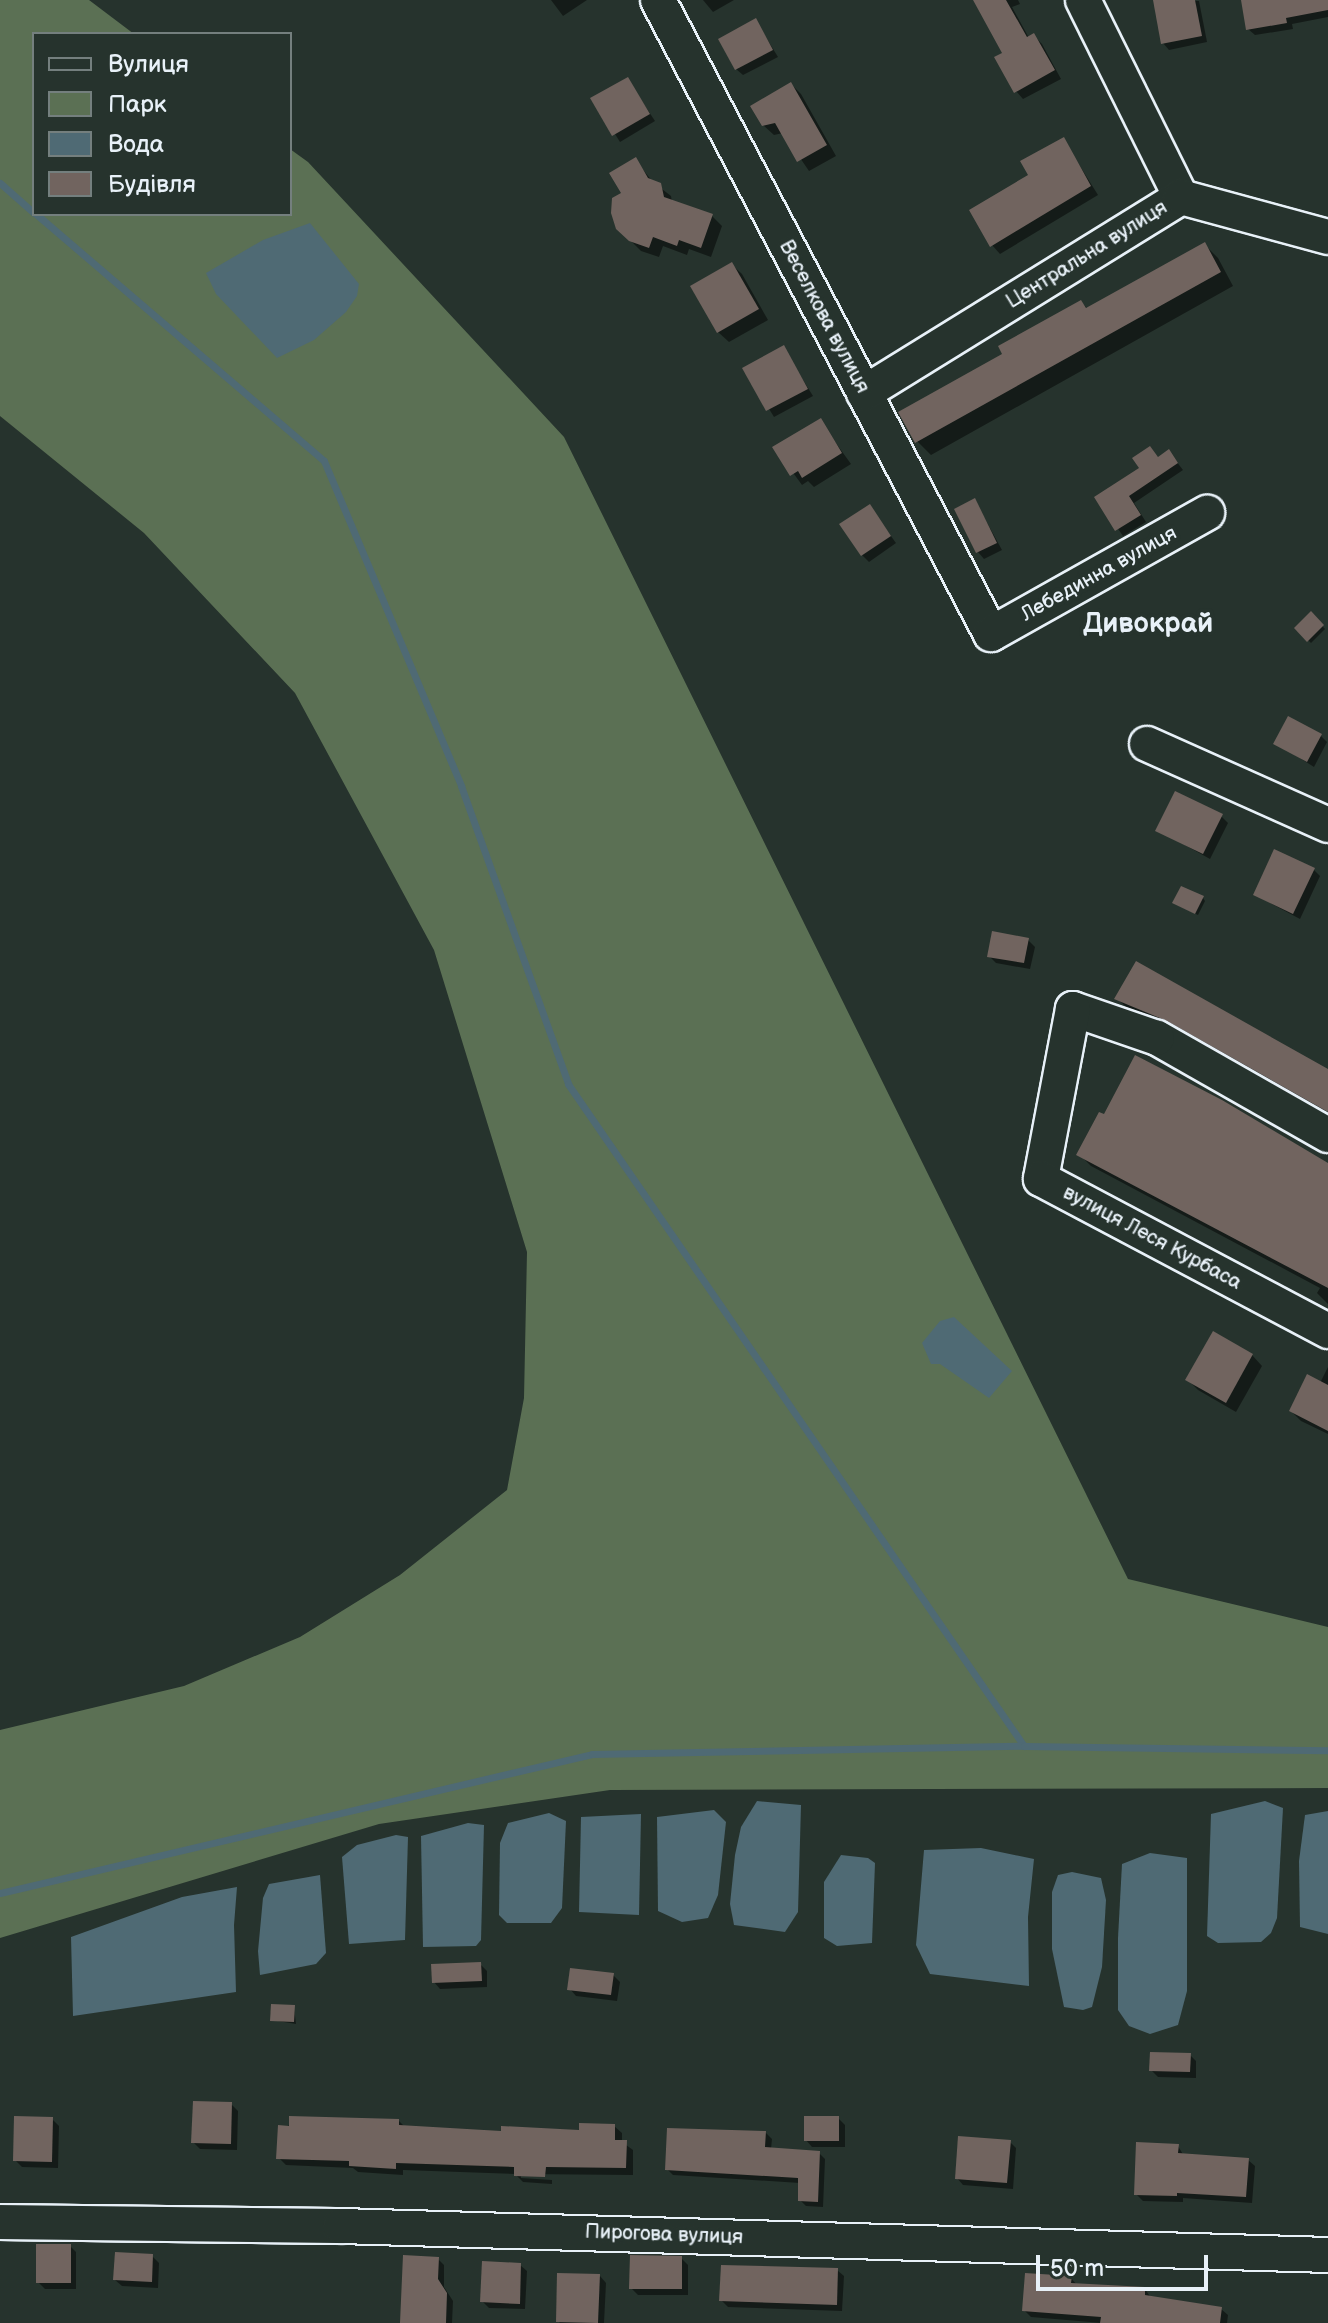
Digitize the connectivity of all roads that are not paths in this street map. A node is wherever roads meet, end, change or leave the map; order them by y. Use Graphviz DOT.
graph roads {
  1 [pos="658,0"];
  2 [pos="1083,0"];
  3 [pos="1181,197"];
  4 [pos="1328,237"];
  5 [pos="864,393"];
  6 [pos="1207,513"];
  7 [pos="991,634"];
  8 [pos="1147,744"];
  9 [pos="1328,825"];
  10 [pos="1328,1135"];
  11 [pos="1328,1331"];
  12 [pos="0,2222"];
  13 [pos="1328,2255"];
  1 -- 5 [label="street, Веселкова вулиця"];
  2 -- 3 [label="street"];
  3 -- 4 [label="street, Центральна вулиця"];
  3 -- 5 [label="street, Центральна вулиця"];
  5 -- 7 [label="street, Веселкова вулиця"];
  6 -- 7 [label="street, Лебединна вулиця"];
  8 -- 9 [label="street"];
  10 -- 11 [label="street, вулиця Леся Курбаса"];
  12 -- 13 [label="street, Пирогова вулиця"];
}
